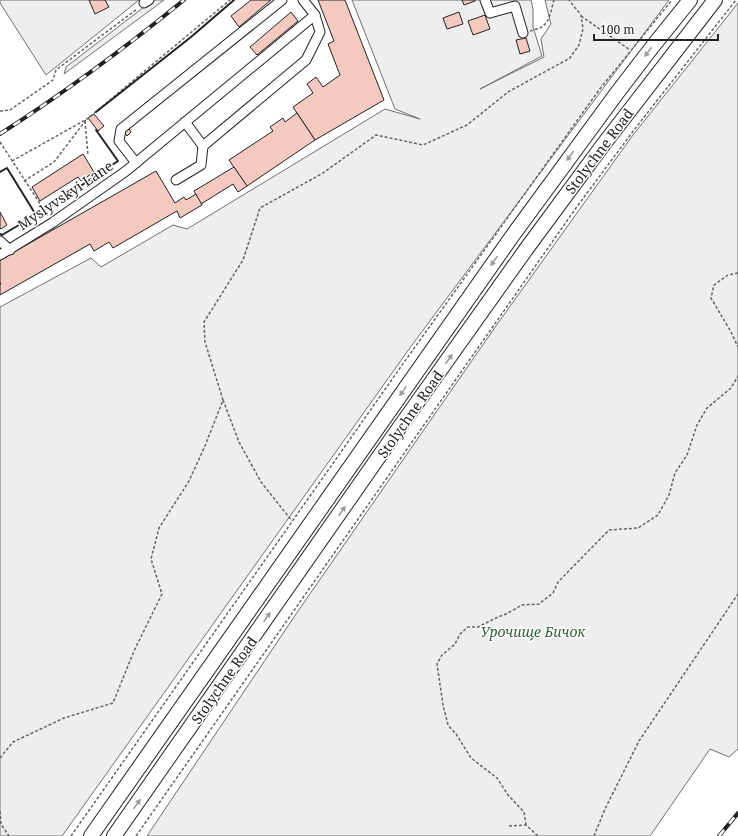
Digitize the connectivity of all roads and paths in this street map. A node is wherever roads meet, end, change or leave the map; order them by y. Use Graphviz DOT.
graph roads {
  1 [pos="230,0"];
  2 [pos="282,0"];
  3 [pos="303,0"];
  4 [pos="485,0"];
  5 [pos="554,0"];
  6 [pos="569,0"];
  7 [pos="672,0"];
  8 [pos="690,0"];
  9 [pos="715,0"];
  10 [pos="736,0"];
  11 [pos="147,1"];
  12 [pos="315,15"];
  13 [pos="581,15"];
  14 [pos="523,33"];
  15 [pos="630,50"];
  16 [pos="0,111"];
  17 [pos="87,119"];
  18 [pos="85,121"];
  19 [pos="185,122"];
  20 [pos="0,142"];
  21 [pos="203,146"];
  22 [pos="88,155"];
  23 [pos="12,161"];
  24 [pos="136,163"];
  25 [pos="176,180"];
  26 [pos="24,181"];
  27 [pos="52,223"];
  28 [pos="0,241"];
  29 [pos="10,250"];
  30 [pos="0,255"];
  31 [pos="738,273"];
  32 [pos="738,347"];
  33 [pos="738,376"];
  34 [pos="224,400"];
  35 [pos="292,521"];
  36 [pos="738,594"];
  37 [pos="0,758"];
  38 [pos="0,812"];
  39 [pos="526,825"];
  40 [pos="509,826"];
  41 [pos="9,836"];
  42 [pos="71,836"];
  43 [pos="90,836"];
  44 [pos="114,836"];
  45 [pos="136,836"];
  46 [pos="538,836"];
  47 [pos="594,836"];
  1 -- 17 [label="path"];
  2 -- 24 [label="street"];
  3 -- 12 [label="street"];
  4 -- 14 [label="street"];
  5 -- 14 [label="path"];
  6 -- 13 [label="path"];
  7 -- 15 [label="path"];
  8 -- 43 [label="highway, Stolychne Road, one-way"];
  44 -- 9 [label="highway, Stolychne Road, one-way"];
  10 -- 45 [label="path"];
  11 -- 16 [label="path"];
  12 -- 19 [label="street, Myslyvskyi Lane"];
  12 -- 21 [label="street"];
  13 -- 15 [label="path"];
  13 -- 34 [label="path"];
  15 -- 35 [label="path"];
  17 -- 18 [label="path"];
  17 -- 23 [label="path"];
  18 -- 22 [label="path"];
  18 -- 26 [label="path"];
  19 -- 21 [label="street"];
  19 -- 24 [label="street, Myslyvskyi Lane"];
  20 -- 23 [label="path"];
  21 -- 25 [label="street"];
  23 -- 26 [label="path"];
  24 -- 27 [label="street, Myslyvskyi Lane"];
  26 -- 27 [label="path"];
  27 -- 29 [label="street, Myslyvskyi Lane"];
  28 -- 29 [label="street"];
  29 -- 30 [label="street, Myslyvskyi Lane"];
  31 -- 32 [label="path"];
  33 -- 39 [label="path"];
  34 -- 35 [label="path"];
  34 -- 37 [label="path"];
  35 -- 42 [label="path"];
  36 -- 47 [label="path"];
  38 -- 41 [label="path"];
  39 -- 40 [label="path"];
  39 -- 46 [label="path"];
}
